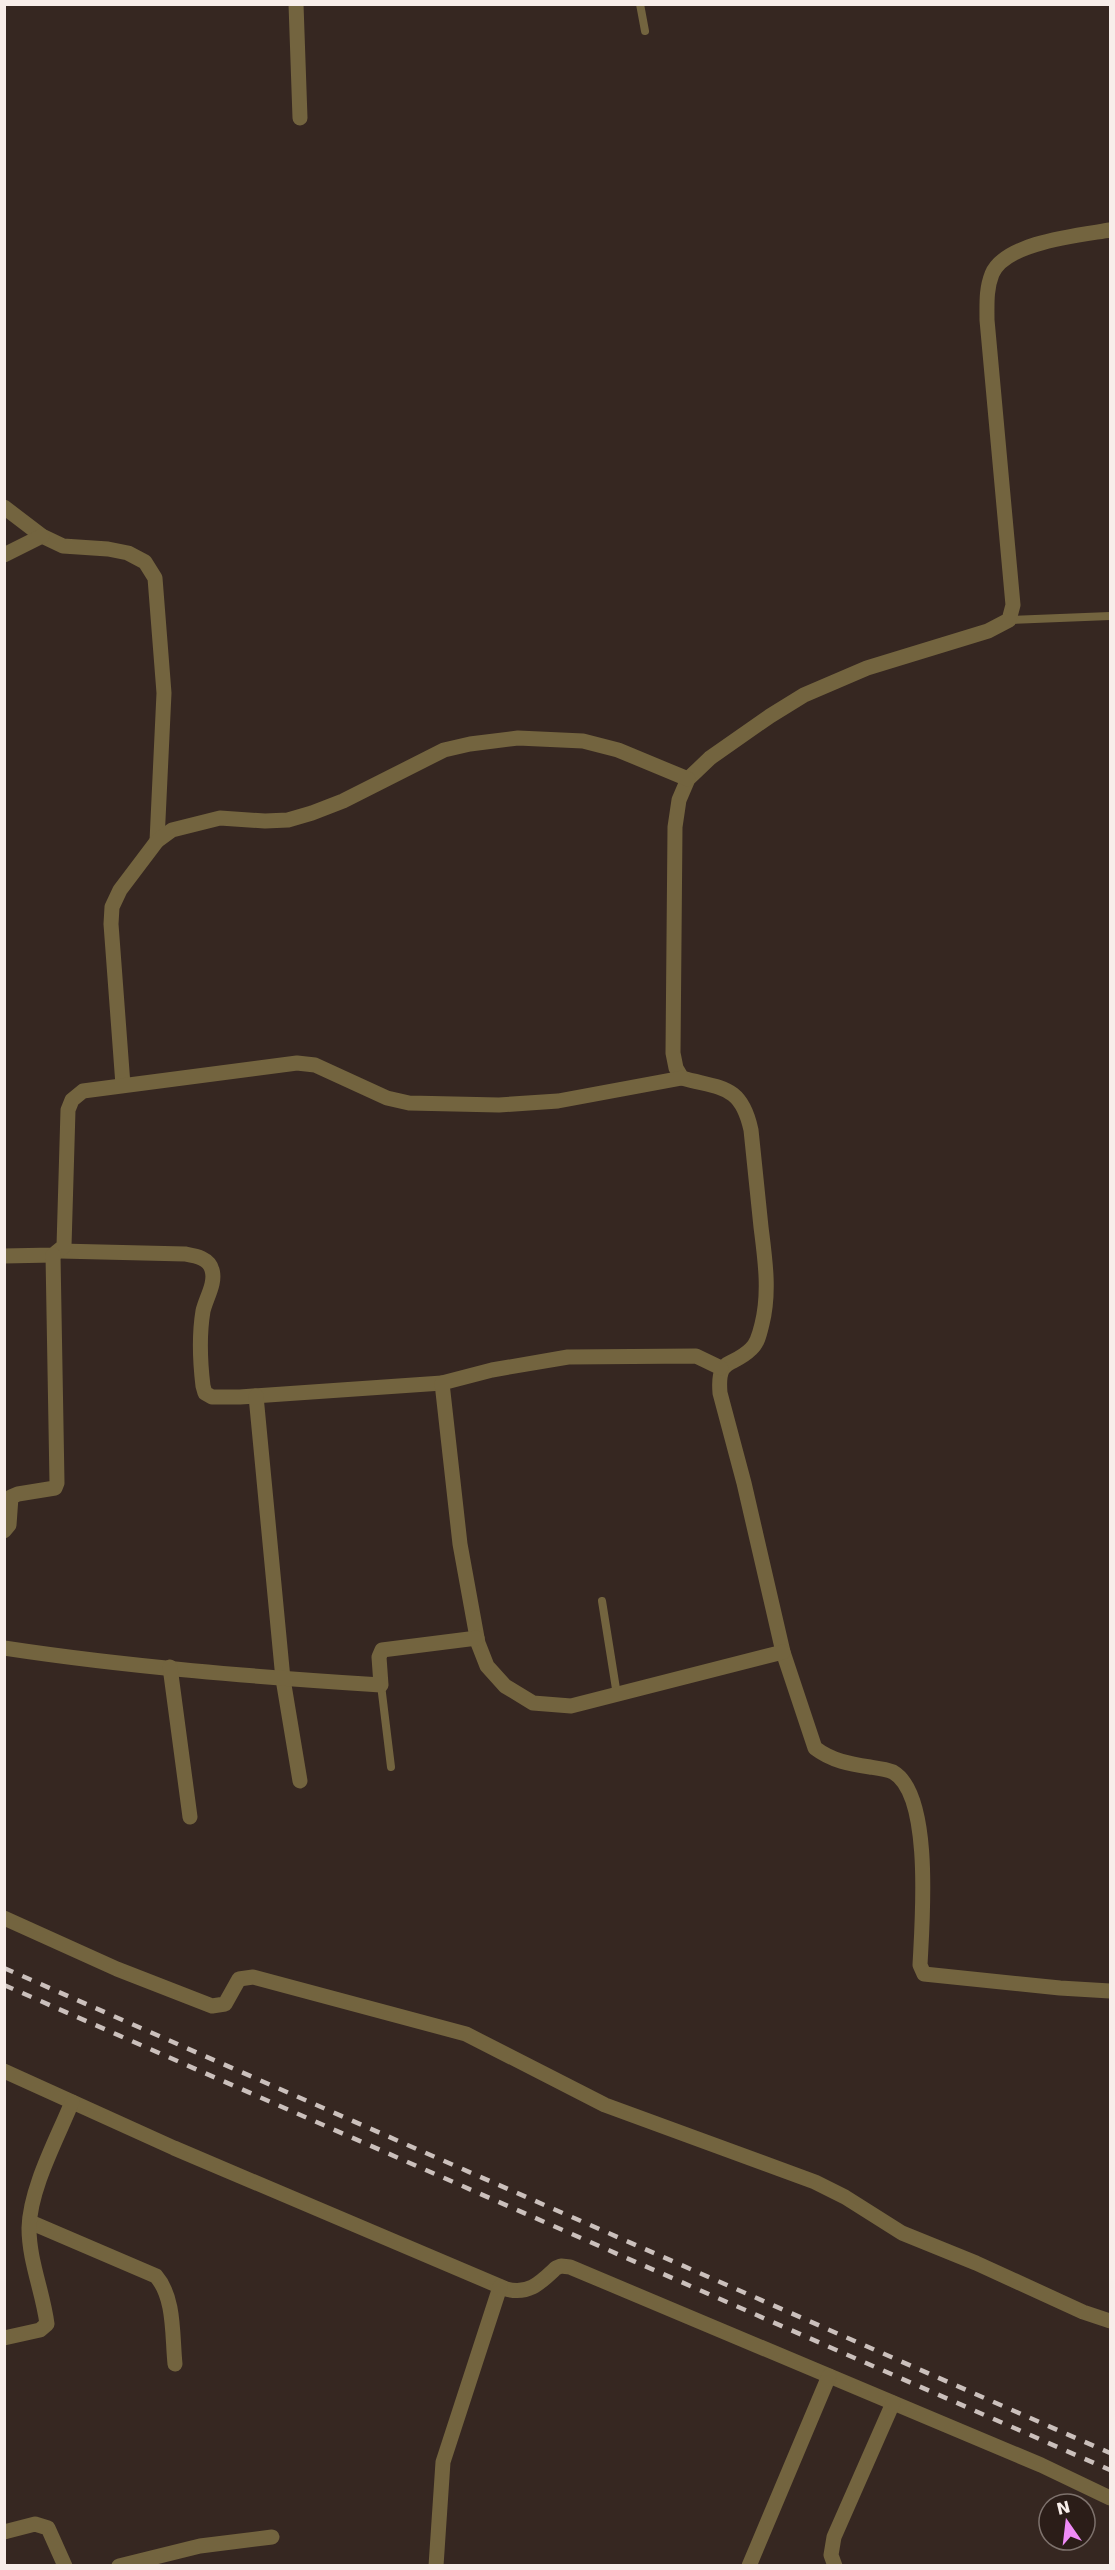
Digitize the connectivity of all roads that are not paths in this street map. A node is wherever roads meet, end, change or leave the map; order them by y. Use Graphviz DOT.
graph roads {
  1 [pos="296,4"];
  2 [pos="640,4"];
  3 [pos="645,31"];
  4 [pos="300,118"];
  5 [pos="1110,230"];
  6 [pos="4,507"];
  7 [pos="42,536"];
  8 [pos="4,555"];
  9 [pos="1110,616"];
  10 [pos="1009,620"];
  11 [pos="688,779"];
  12 [pos="157,841"];
  13 [pos="682,1078"];
  14 [pos="123,1085"];
  15 [pos="56,1253"];
  16 [pos="4,1256"];
  17 [pos="721,1368"];
  18 [pos="442,1383"];
  19 [pos="256,1396"];
  20 [pos="4,1531"];
  21 [pos="602,1601"];
  22 [pos="477,1638"];
  23 [pos="4,1648"];
  24 [pos="783,1653"];
  25 [pos="170,1667"];
  26 [pos="284,1679"];
  27 [pos="381,1686"];
  28 [pos="617,1695"];
  29 [pos="391,1767"];
  30 [pos="300,1781"];
  31 [pos="190,1817"];
  32 [pos="4,1918"];
  33 [pos="1110,1990"];
  34 [pos="4,2071"];
  35 [pos="72,2102"];
  36 [pos="30,2222"];
  37 [pos="501,2287"];
  38 [pos="1110,2321"];
  39 [pos="4,2338"];
  40 [pos="175,2364"];
  41 [pos="829,2376"];
  42 [pos="893,2403"];
  43 [pos="1110,2498"];
  44 [pos="4,2532"];
  45 [pos="272,2537"];
  46 [pos="65,2565"];
  47 [pos="119,2565"];
  48 [pos="436,2565"];
  49 [pos="749,2565"];
  50 [pos="835,2565"];
  1 -- 4 [label="street"];
  2 -- 3 [label="lane"];
  5 -- 10 [label="street"];
  6 -- 7 [label="street"];
  7 -- 8 [label="street"];
  7 -- 12 [label="street"];
  9 -- 10 [label="lane"];
  10 -- 11 [label="street"];
  11 -- 12 [label="street"];
  11 -- 13 [label="street"];
  12 -- 14 [label="street"];
  13 -- 14 [label="street"];
  13 -- 17 [label="street"];
  14 -- 15 [label="street"];
  15 -- 16 [label="street"];
  15 -- 19 [label="street"];
  15 -- 20 [label="street"];
  17 -- 18 [label="street"];
  17 -- 24 [label="street"];
  18 -- 19 [label="street"];
  18 -- 22 [label="street"];
  19 -- 26 [label="street"];
  21 -- 28 [label="lane"];
  22 -- 27 [label="street"];
  22 -- 28 [label="street"];
  23 -- 25 [label="street"];
  24 -- 28 [label="street"];
  24 -- 33 [label="street"];
  25 -- 26 [label="street"];
  25 -- 31 [label="street"];
  26 -- 27 [label="street"];
  26 -- 30 [label="street"];
  27 -- 29 [label="lane"];
  32 -- 38 [label="street"];
  34 -- 35 [label="street"];
  35 -- 36 [label="street"];
  35 -- 37 [label="street"];
  36 -- 39 [label="street"];
  36 -- 40 [label="street"];
  37 -- 41 [label="street"];
  37 -- 48 [label="street"];
  41 -- 42 [label="street"];
  41 -- 49 [label="street"];
  42 -- 43 [label="street"];
  42 -- 50 [label="street"];
  44 -- 46 [label="street"];
  45 -- 47 [label="street"];
}
